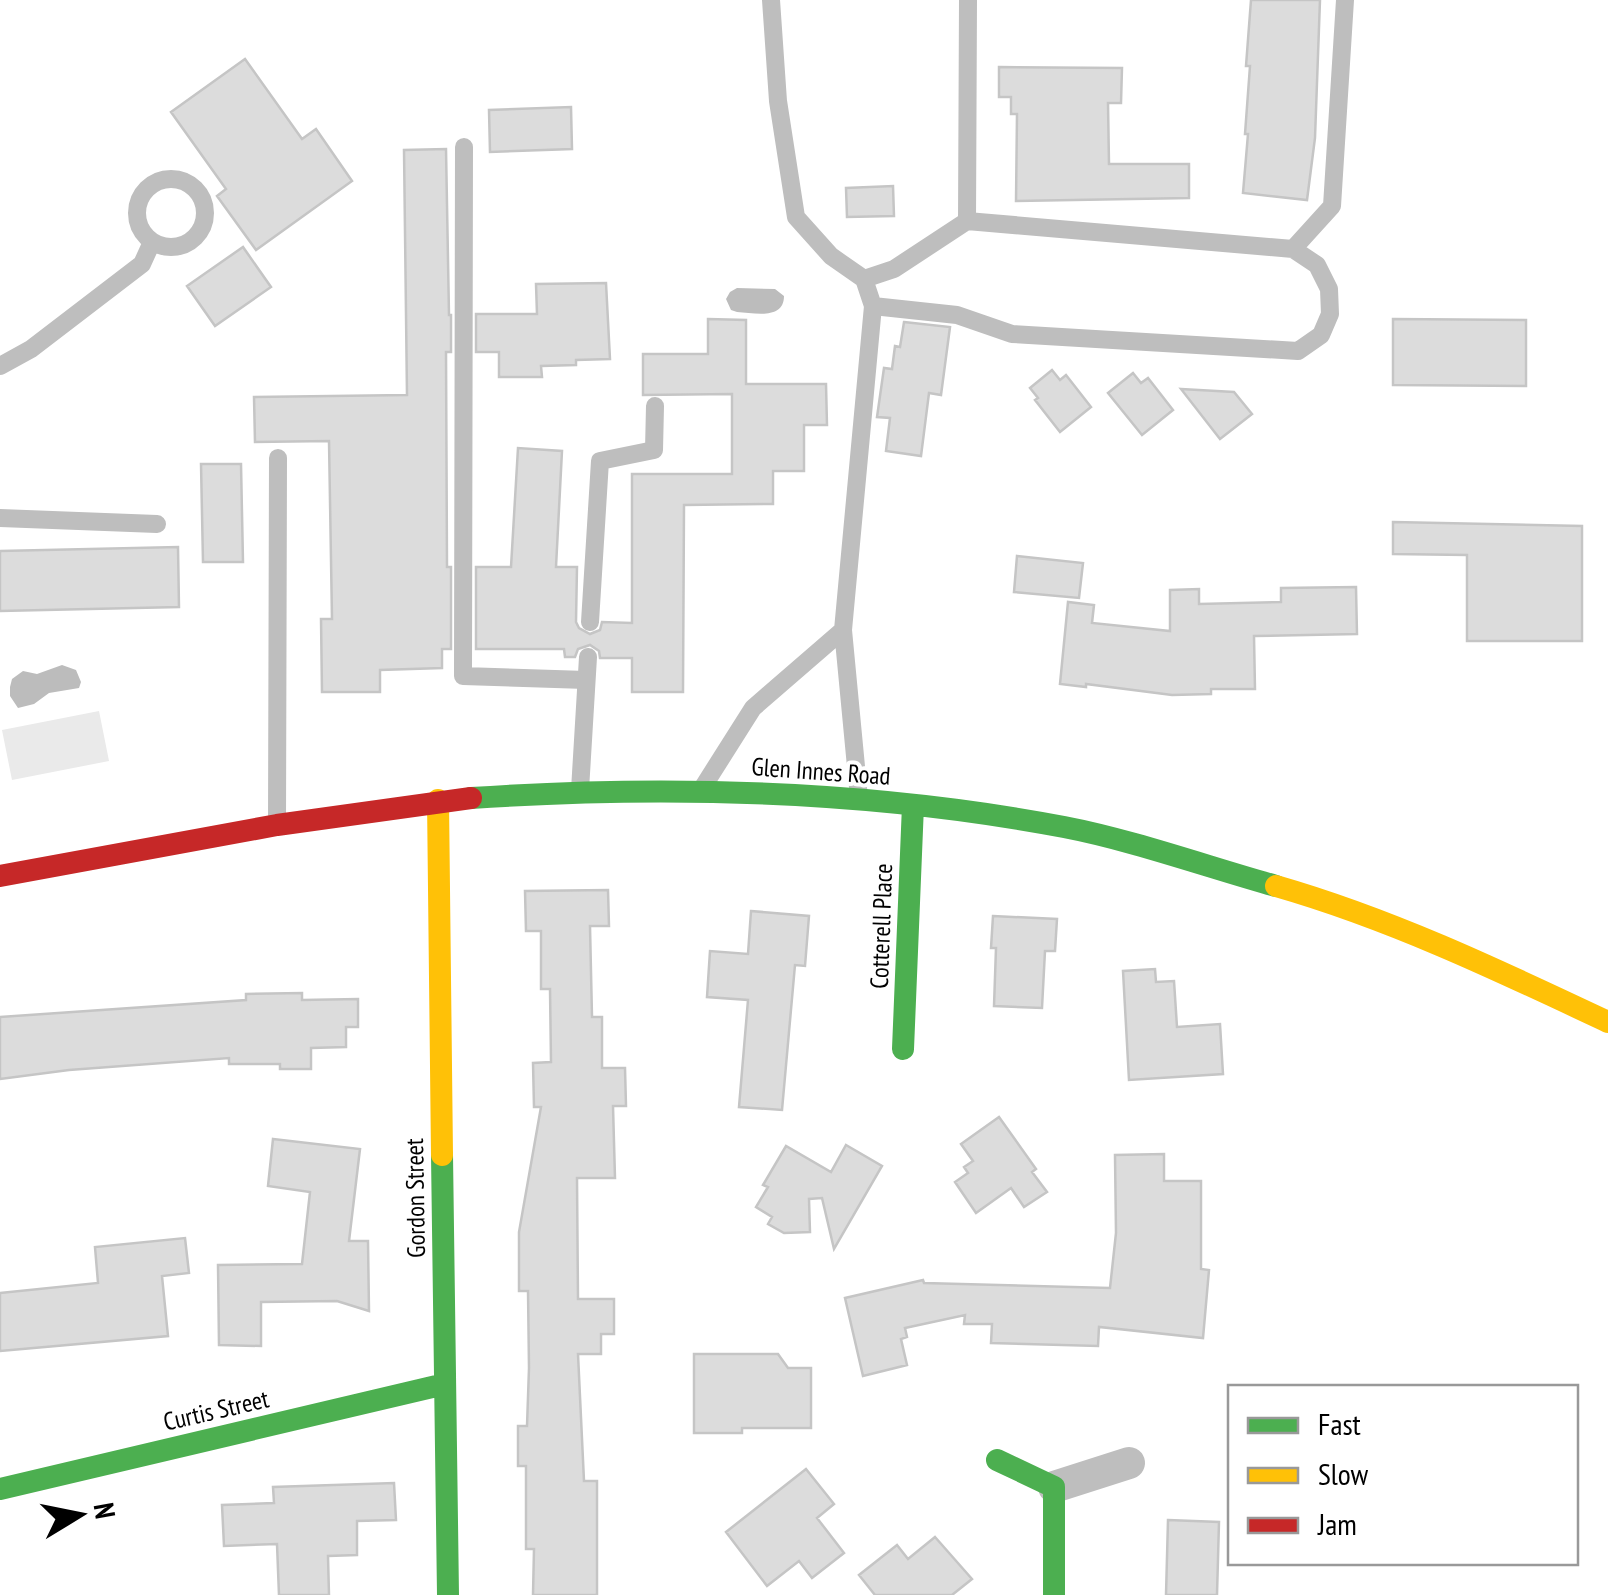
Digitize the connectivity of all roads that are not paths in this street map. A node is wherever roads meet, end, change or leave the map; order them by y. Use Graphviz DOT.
graph roads {
  1 [pos="770,0"];
  2 [pos="968,0"];
  3 [pos="1345,0"];
  4 [pos="464,147"];
  5 [pos="967,221"];
  6 [pos="152,242"];
  7 [pos="1293,250"];
  8 [pos="864,279"];
  9 [pos="873,306"];
  10 [pos="0,366"];
  11 [pos="655,406"];
  12 [pos="278,458"];
  13 [pos="0,518"];
  14 [pos="156,524"];
  15 [pos="590,622"];
  16 [pos="843,630"];
  17 [pos="588,658"];
  18 [pos="586,680"];
  19 [pos="580,791"];
  20 [pos="700,791"];
  21 [pos="438,800"];
  22 [pos="859,800"];
  23 [pos="914,804"];
  24 [pos="278,825"];
  25 [pos="0,876"];
  26 [pos="1608,1022"];
  27 [pos="903,1049"];
  28 [pos="445,1384"];
  29 [pos="997,1460"];
  30 [pos="1128,1463"];
  31 [pos="1054,1487"];
  32 [pos="0,1490"];
  33 [pos="448,1595"];
  34 [pos="1054,1595"];
  1 -- 8 [label="lane"];
  2 -- 5 [label="lane"];
  3 -- 7 [label="lane"];
  4 -- 18 [label="lane"];
  5 -- 7 [label="lane"];
  5 -- 8 [label="lane"];
  6 -- 10 [label="lane"];
  7 -- 9 [label="lane"];
  8 -- 9 [label="lane"];
  9 -- 16 [label="lane"];
  11 -- 15 [label="lane"];
  12 -- 24 [label="lane"];
  13 -- 14 [label="lane"];
  16 -- 20 [label="lane"];
  16 -- 22 [label="lane"];
  17 -- 18 [label="lane"];
  18 -- 19 [label="lane"];
  19 -- 20 [label="street, Glen Innes Road"];
  19 -- 21 [label="street, Glen Innes Road"];
  20 -- 22 [label="street, Glen Innes Road"];
  21 -- 24 [label="street, Glen Innes Road"];
  21 -- 28 [label="street, Gordon Street"];
  22 -- 23 [label="street, Glen Innes Road"];
  23 -- 26 [label="street, Glen Innes Road"];
  23 -- 27 [label="street, Cotterell Place"];
  24 -- 25 [label="street, Glen Innes Road"];
  28 -- 32 [label="street, Curtis Street"];
  28 -- 33 [label="street, Gordon Street"];
  29 -- 31 [label="street"];
  30 -- 31 [label="street"];
  31 -- 34 [label="street"];
}
